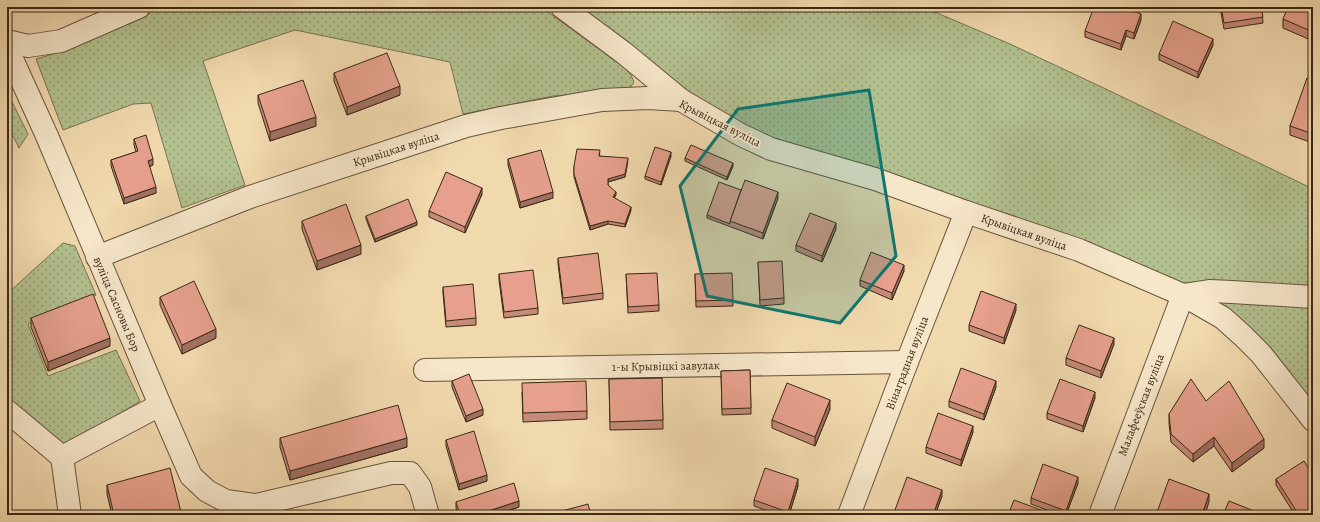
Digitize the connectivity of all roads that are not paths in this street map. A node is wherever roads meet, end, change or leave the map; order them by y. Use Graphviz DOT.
graph roads {
  1 [pos="139,7"];
  2 [pos="562,7"];
  3 [pos="7,41"];
  4 [pos="7,48"];
  5 [pos="681,100"];
  6 [pos="966,212"];
  7 [pos="97,257"];
  8 [pos="1183,295"];
  9 [pos="1313,297"];
  10 [pos="907,362"];
  11 [pos="425,370"];
  12 [pos="160,405"];
  13 [pos="7,411"];
  14 [pos="1313,420"];
  15 [pos="62,457"];
  16 [pos="70,515"];
  17 [pos="428,515"];
  18 [pos="849,515"];
  19 [pos="1100,515"];
  1 -- 3 [label="street"];
  2 -- 5 [label="street"];
  4 -- 7 [label="street, вуліца Сасновы Бор"];
  5 -- 6 [label="street, Крывіцкая вуліца"];
  5 -- 7 [label="street, Крывіцкая вуліца"];
  6 -- 8 [label="street, Крывіцкая вуліца"];
  6 -- 10 [label="street, Вінаградная вуліца"];
  7 -- 12 [label="street, вуліца Сасновы Бор"];
  8 -- 9 [label="street"];
  8 -- 14 [label="street, Крывіцкая вуліца"];
  8 -- 19 [label="street, Малафееўская вуліца"];
  10 -- 11 [label="street, 1-ы Крывіцкі завулак"];
  10 -- 18 [label="street, Вінаградная вуліца"];
  12 -- 15 [label="street"];
  12 -- 17 [label="street, вуліца Сасновы Бор"];
  13 -- 15 [label="street"];
  15 -- 16 [label="street"];
}
